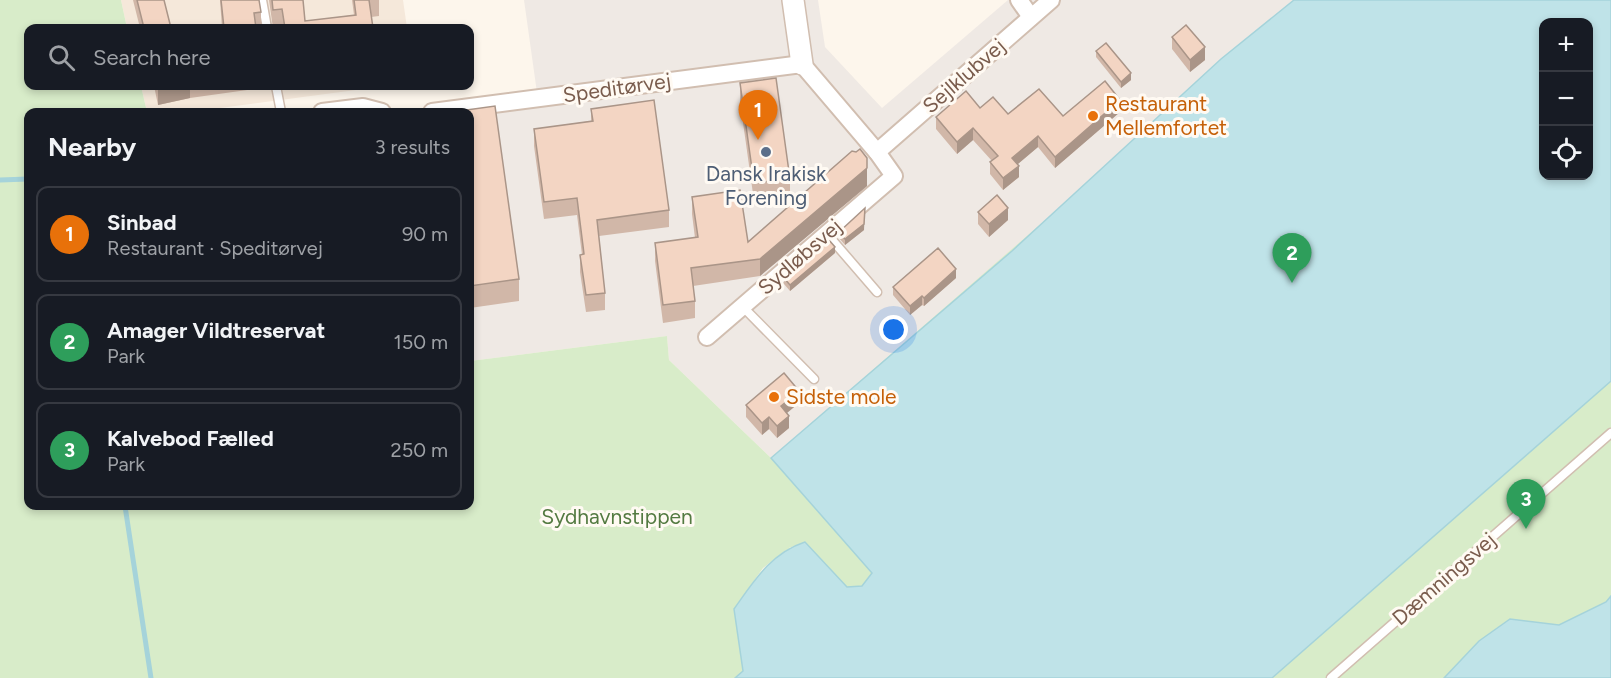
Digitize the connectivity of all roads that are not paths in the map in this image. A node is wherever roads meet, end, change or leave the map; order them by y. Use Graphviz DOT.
graph roads {
  1 [pos="262,0"];
  2 [pos="793,0"];
  3 [pos="1019,0"];
  4 [pos="1051,0"];
  5 [pos="1031,17"];
  6 [pos="266,24"];
  7 [pos="801,64"];
  8 [pos="277,90"];
  9 [pos="279,108"];
  10 [pos="463,108"];
  11 [pos="877,152"];
  12 [pos="827,234"];
  13 [pos="877,292"];
  14 [pos="742,306"];
  15 [pos="707,337"];
  16 [pos="814,379"];
  17 [pos="1611,433"];
  18 [pos="1331,678"];
  1 -- 6 [label="lane"];
  2 -- 7 [label="street"];
  3 -- 5 [label="street"];
  4 -- 5 [label="street, Sejlklubvej"];
  5 -- 11 [label="street, Sejlklubvej"];
  7 -- 10 [label="street, Speditørvej"];
  7 -- 11 [label="street"];
  8 -- 9 [label="lane"];
  11 -- 12 [label="street, Sydløbsvej"];
  12 -- 13 [label="lane"];
  12 -- 14 [label="street, Sydløbsvej"];
  14 -- 15 [label="street, Sydløbsvej"];
  14 -- 16 [label="lane"];
  17 -- 18 [label="lane, Dæmningsvej"];
}
